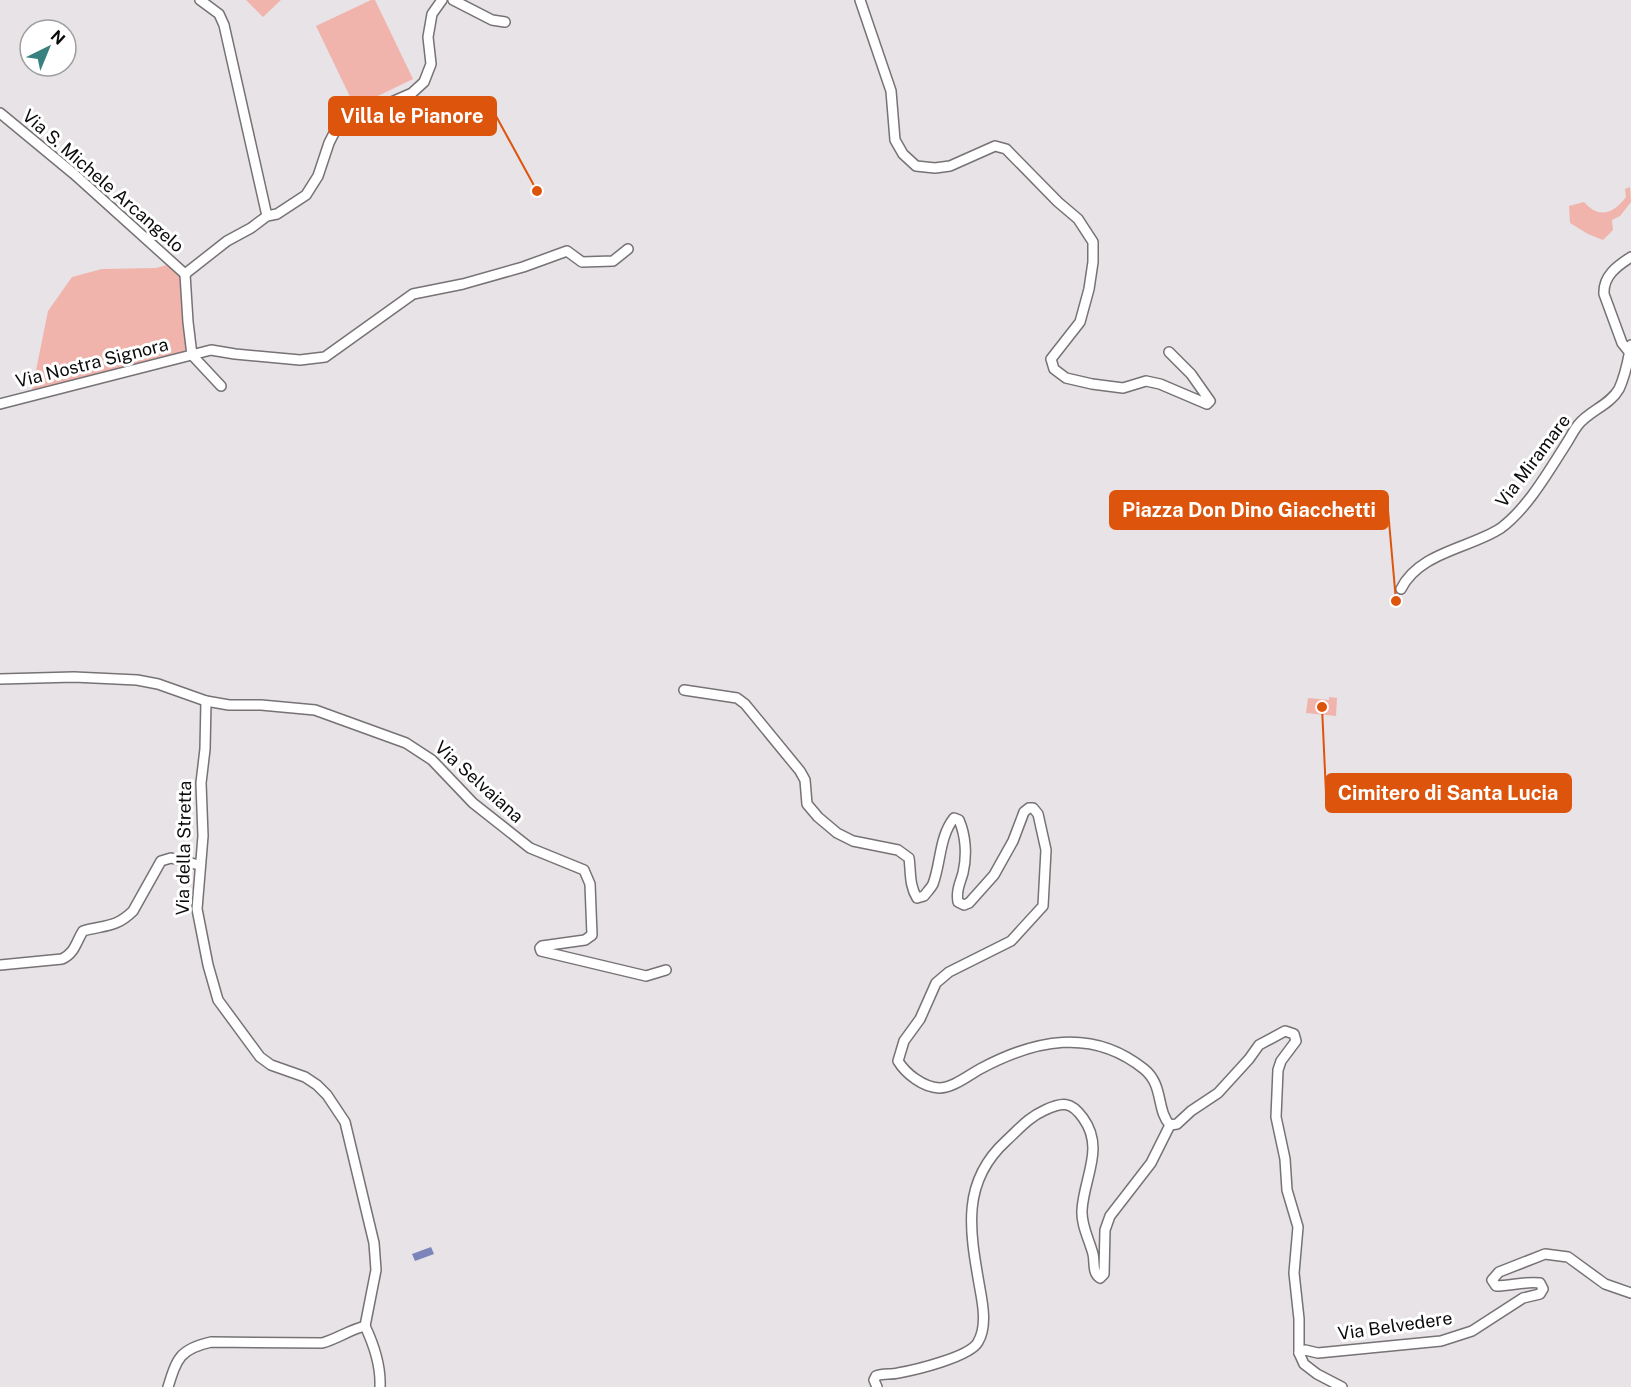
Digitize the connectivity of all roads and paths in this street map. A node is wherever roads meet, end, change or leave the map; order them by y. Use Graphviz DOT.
graph roads {
  1 [pos="200,0"];
  2 [pos="442,0"];
  3 [pos="453,0"];
  4 [pos="861,0"];
  5 [pos="505,21"];
  6 [pos="0,113"];
  7 [pos="267,216"];
  8 [pos="628,249"];
  9 [pos="1631,257"];
  10 [pos="185,274"];
  11 [pos="1630,349"];
  12 [pos="1169,352"];
  13 [pos="192,355"];
  14 [pos="221,386"];
  15 [pos="0,404"];
  16 [pos="1401,589"];
  17 [pos="0,679"];
  18 [pos="684,690"];
  19 [pos="206,701"];
  20 [pos="199,866"];
  21 [pos="0,965"];
  22 [pos="666,970"];
  23 [pos="1170,1125"];
  24 [pos="1631,1293"];
  25 [pos="365,1326"];
  26 [pos="1299,1353"];
  27 [pos="168,1387"];
  28 [pos="380,1387"];
  29 [pos="877,1387"];
  30 [pos="1342,1387"];
  1 -- 7 [label="street"];
  2 -- 7 [label="street"];
  3 -- 5 [label="street"];
  4 -- 12 [label="street"];
  6 -- 10 [label="street, Via S. Michele Arcangelo"];
  7 -- 10 [label="street"];
  8 -- 13 [label="street, Via Nostra Signora"];
  9 -- 11 [label="street"];
  10 -- 13 [label="street"];
  11 -- 16 [label="street, Via Miramare"];
  13 -- 14 [label="street"];
  13 -- 15 [label="street, Via Nostra Signora"];
  17 -- 19 [label="street"];
  18 -- 23 [label="street"];
  19 -- 20 [label="street, Via della Stretta"];
  19 -- 22 [label="street, Via Selvaiana"];
  20 -- 21 [label="street"];
  20 -- 25 [label="street, Via della Stretta"];
  23 -- 26 [label="street"];
  23 -- 29 [label="street"];
  24 -- 26 [label="street, Via Belvedere"];
  25 -- 27 [label="street"];
  25 -- 28 [label="street"];
  26 -- 30 [label="street"];
}
